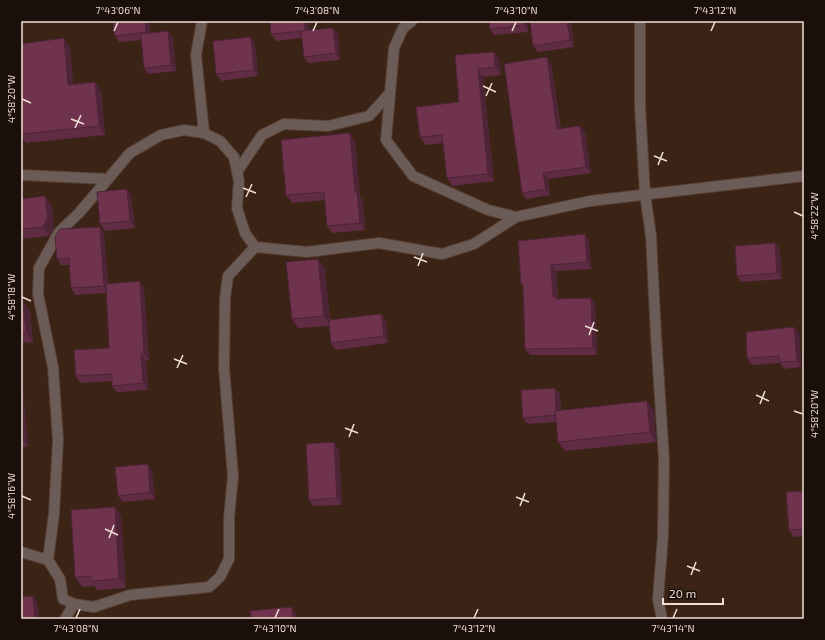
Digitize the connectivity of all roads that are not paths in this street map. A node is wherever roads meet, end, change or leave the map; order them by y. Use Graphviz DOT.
graph roads {
  1 [pos="202,21"];
  2 [pos="412,21"];
  3 [pos="640,21"];
  4 [pos="404,24"];
  5 [pos="390,93"];
  6 [pos="204,133"];
  7 [pos="237,172"];
  8 [pos="21,175"];
  9 [pos="804,176"];
  10 [pos="108,179"];
  11 [pos="645,194"];
  12 [pos="516,217"];
  13 [pos="255,247"];
  14 [pos="21,552"];
  15 [pos="48,560"];
  16 [pos="74,604"];
  17 [pos="65,619"];
  18 [pos="662,619"];
  1 -- 6 [label="street"];
  2 -- 4 [label="street"];
  3 -- 11 [label="street"];
  4 -- 5 [label="street"];
  5 -- 7 [label="street"];
  5 -- 12 [label="street"];
  6 -- 7 [label="street"];
  6 -- 10 [label="street"];
  7 -- 13 [label="street"];
  8 -- 10 [label="street"];
  9 -- 11 [label="street"];
  10 -- 15 [label="street"];
  11 -- 12 [label="street"];
  11 -- 18 [label="street"];
  12 -- 13 [label="street"];
  13 -- 16 [label="street"];
  14 -- 15 [label="street"];
  15 -- 16 [label="street"];
  16 -- 17 [label="street"];
}
